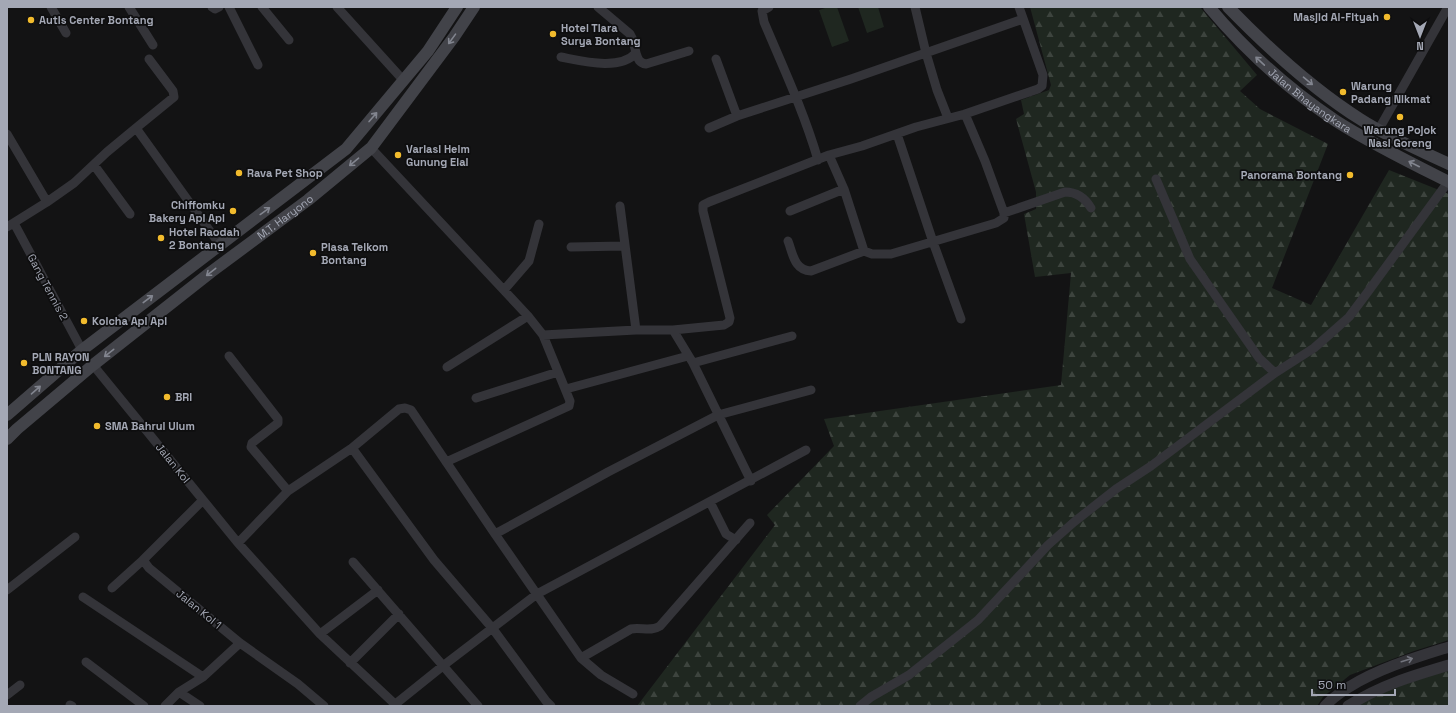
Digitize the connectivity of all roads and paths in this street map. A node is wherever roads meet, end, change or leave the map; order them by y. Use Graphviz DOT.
graph roads {
  1 [pos="51,7"];
  2 [pos="212,7"];
  3 [pos="219,7"];
  4 [pos="230,7"];
  5 [pos="262,7"];
  6 [pos="337,7"];
  7 [pos="457,7"];
  8 [pos="474,7"];
  9 [pos="598,7"];
  10 [pos="769,7"];
  11 [pos="915,7"];
  12 [pos="1019,7"];
  13 [pos="1209,7"];
  14 [pos="1228,7"];
  15 [pos="1448,7"];
  16 [pos="132,8"];
  17 [pos="1023,19"];
  18 [pos="1445,21"];
  19 [pos="66,33"];
  20 [pos="289,40"];
  21 [pos="153,45"];
  22 [pos="689,51"];
  23 [pos="636,53"];
  24 [pos="926,53"];
  25 [pos="561,57"];
  26 [pos="149,59"];
  27 [pos="716,59"];
  28 [pos="258,65"];
  29 [pos="404,82"];
  30 [pos="796,96"];
  31 [pos="965,114"];
  32 [pos="738,116"];
  33 [pos="948,118"];
  34 [pos="136,128"];
  35 [pos="709,128"];
  36 [pos="1379,129"];
  37 [pos="7,134"];
  38 [pos="897,134"];
  39 [pos="371,148"];
  40 [pos="829,155"];
  41 [pos="818,160"];
  42 [pos="1449,164"];
  43 [pos="94,165"];
  44 [pos="1156,179"];
  45 [pos="1449,182"];
  46 [pos="844,189"];
  47 [pos="47,202"];
  48 [pos="620,206"];
  49 [pos="1091,208"];
  50 [pos="790,211"];
  51 [pos="1004,213"];
  52 [pos="130,214"];
  53 [pos="539,224"];
  54 [pos="10,225"];
  55 [pos="233,234"];
  56 [pos="788,241"];
  57 [pos="932,242"];
  58 [pos="220,245"];
  59 [pos="571,246"];
  60 [pos="624,246"];
  61 [pos="242,249"];
  62 [pos="864,250"];
  63 [pos="504,290"];
  64 [pos="528,316"];
  65 [pos="961,320"];
  66 [pos="636,330"];
  67 [pos="672,330"];
  68 [pos="543,335"];
  69 [pos="792,336"];
  70 [pos="82,350"];
  71 [pos="229,356"];
  72 [pos="690,359"];
  73 [pos="93,365"];
  74 [pos="447,367"];
  75 [pos="558,372"];
  76 [pos="1275,373"];
  77 [pos="566,390"];
  78 [pos="811,390"];
  79 [pos="476,398"];
  80 [pos="718,415"];
  81 [pos="7,416"];
  82 [pos="17,429"];
  83 [pos="7,439"];
  84 [pos="352,448"];
  85 [pos="806,450"];
  86 [pos="446,462"];
  87 [pos="751,480"];
  88 [pos="288,491"];
  89 [pos="203,500"];
  90 [pos="710,502"];
  91 [pos="750,524"];
  92 [pos="495,534"];
  93 [pos="75,537"];
  94 [pos="736,540"];
  95 [pos="238,543"];
  96 [pos="143,560"];
  97 [pos="353,562"];
  98 [pos="112,588"];
  99 [pos="7,590"];
  100 [pos="378,590"];
  101 [pos="537,594"];
  102 [pos="83,597"];
  103 [pos="399,614"];
  104 [pos="493,629"];
  105 [pos="320,634"];
  106 [pos="240,643"];
  107 [pos="1449,647"];
  108 [pos="581,658"];
  109 [pos="86,662"];
  110 [pos="350,663"];
  111 [pos="444,665"];
  112 [pos="1449,665"];
  113 [pos="203,677"];
  114 [pos="20,685"];
  115 [pos="179,692"];
  116 [pos="633,694"];
  117 [pos="7,695"];
  118 [pos="395,705"];
  119 [pos="144,706"];
  120 [pos="165,706"];
  121 [pos="200,706"];
  122 [pos="324,706"];
  123 [pos="478,706"];
  124 [pos="551,706"];
  125 [pos="860,706"];
  126 [pos="1325,706"];
  127 [pos="1348,706"];
  1 -- 19 [label="street"];
  2 -- 3 [label="street"];
  4 -- 28 [label="street"];
  5 -- 20 [label="street"];
  6 -- 29 [label="street"];
  7 -- 29 [label="main road, M.T. Haryono"];
  8 -- 39 [label="main road, M.T. Haryono, one-way"];
  9 -- 23 [label="street"];
  10 -- 30 [label="street"];
  11 -- 24 [label="street"];
  12 -- 17 [label="street"];
  45 -- 13 [label="main road, Jalan Bhayangkara, one-way"];
  14 -- 36 [label="main road, Jalan Bhayangkara, one-way"];
  15 -- 18 [label="street"];
  16 -- 21 [label="street"];
  17 -- 24 [label="street"];
  17 -- 31 [label="street"];
  18 -- 36 [label="street"];
  22 -- 23 [label="street"];
  23 -- 25 [label="street"];
  24 -- 30 [label="street"];
  24 -- 33 [label="street"];
  26 -- 34 [label="street"];
  27 -- 32 [label="street"];
  55 -- 29 [label="main road, M.T. Haryono, one-way"];
  30 -- 32 [label="street"];
  30 -- 41 [label="street"];
  31 -- 33 [label="street"];
  31 -- 51 [label="street"];
  32 -- 35 [label="street"];
  33 -- 38 [label="street"];
  34 -- 43 [label="street"];
  34 -- 58 [label="street"];
  36 -- 42 [label="main road, Jalan Bhayangkara"];
  37 -- 47 [label="street"];
  38 -- 40 [label="street"];
  38 -- 57 [label="street"];
  39 -- 61 [label="main road, M.T. Haryono, one-way"];
  39 -- 63 [label="street"];
  40 -- 41 [label="street"];
  40 -- 46 [label="street"];
  41 -- 67 [label="street"];
  43 -- 47 [label="street"];
  43 -- 52 [label="street"];
  44 -- 76 [label="street"];
  45 -- 76 [label="street"];
  46 -- 50 [label="street"];
  46 -- 62 [label="street"];
  47 -- 54 [label="street"];
  48 -- 60 [label="street"];
  49 -- 51 [label="street"];
  51 -- 57 [label="street"];
  53 -- 63 [label="street"];
  54 -- 70 [label="street, Gang Tennis 2"];
  55 -- 58 [label="main road, M.T. Haryono"];
  55 -- 61 [label="main road"];
  56 -- 62 [label="street"];
  57 -- 62 [label="street"];
  57 -- 65 [label="street"];
  70 -- 58 [label="main road, M.T. Haryono, one-way"];
  59 -- 60 [label="street"];
  60 -- 66 [label="street"];
  61 -- 73 [label="main road, M.T. Haryono, one-way"];
  63 -- 64 [label="street"];
  64 -- 68 [label="street"];
  64 -- 74 [label="street"];
  66 -- 67 [label="street"];
  66 -- 68 [label="street"];
  67 -- 72 [label="street"];
  68 -- 75 [label="street"];
  69 -- 72 [label="street"];
  81 -- 70 [label="main road, M.T. Haryono, one-way"];
  71 -- 88 [label="street"];
  72 -- 77 [label="street"];
  72 -- 80 [label="street"];
  73 -- 82 [label="main road, M.T. Haryono"];
  73 -- 89 [label="street, Jalan Kol"];
  75 -- 77 [label="street"];
  75 -- 79 [label="street"];
  76 -- 125 [label="street"];
  77 -- 86 [label="street"];
  78 -- 80 [label="street"];
  80 -- 87 [label="street"];
  80 -- 92 [label="street"];
  81 -- 82 [label="main road"];
  82 -- 83 [label="main road, M.T. Haryono"];
  84 -- 86 [label="street"];
  84 -- 88 [label="street"];
  84 -- 104 [label="street"];
  85 -- 87 [label="street"];
  86 -- 92 [label="street"];
  87 -- 90 [label="street"];
  88 -- 95 [label="street"];
  89 -- 95 [label="street, Jalan Kol"];
  89 -- 96 [label="street"];
  90 -- 94 [label="street"];
  90 -- 101 [label="street"];
  91 -- 94 [label="street"];
  92 -- 101 [label="street"];
  93 -- 99 [label="street"];
  94 -- 108 [label="street"];
  95 -- 105 [label="street, Jalan Kol"];
  96 -- 98 [label="street"];
  96 -- 106 [label="street, Jalan Kol 1"];
  97 -- 100 [label="street"];
  100 -- 103 [label="street"];
  100 -- 105 [label="street"];
  101 -- 104 [label="street"];
  101 -- 108 [label="street"];
  102 -- 113 [label="street"];
  103 -- 110 [label="street"];
  103 -- 111 [label="street"];
  104 -- 111 [label="street"];
  104 -- 124 [label="street"];
  105 -- 110 [label="street, Jalan Kol"];
  106 -- 113 [label="street"];
  106 -- 122 [label="street, Jalan Kol 1"];
  126 -- 107 [label="street, one-way"];
  108 -- 116 [label="street"];
  109 -- 119 [label="street"];
  110 -- 118 [label="street, Jalan Kol"];
  111 -- 118 [label="street"];
  111 -- 123 [label="street"];
  112 -- 127 [label="street"];
  113 -- 115 [label="street"];
  114 -- 117 [label="street"];
  115 -- 120 [label="street"];
  115 -- 121 [label="street"];
}
